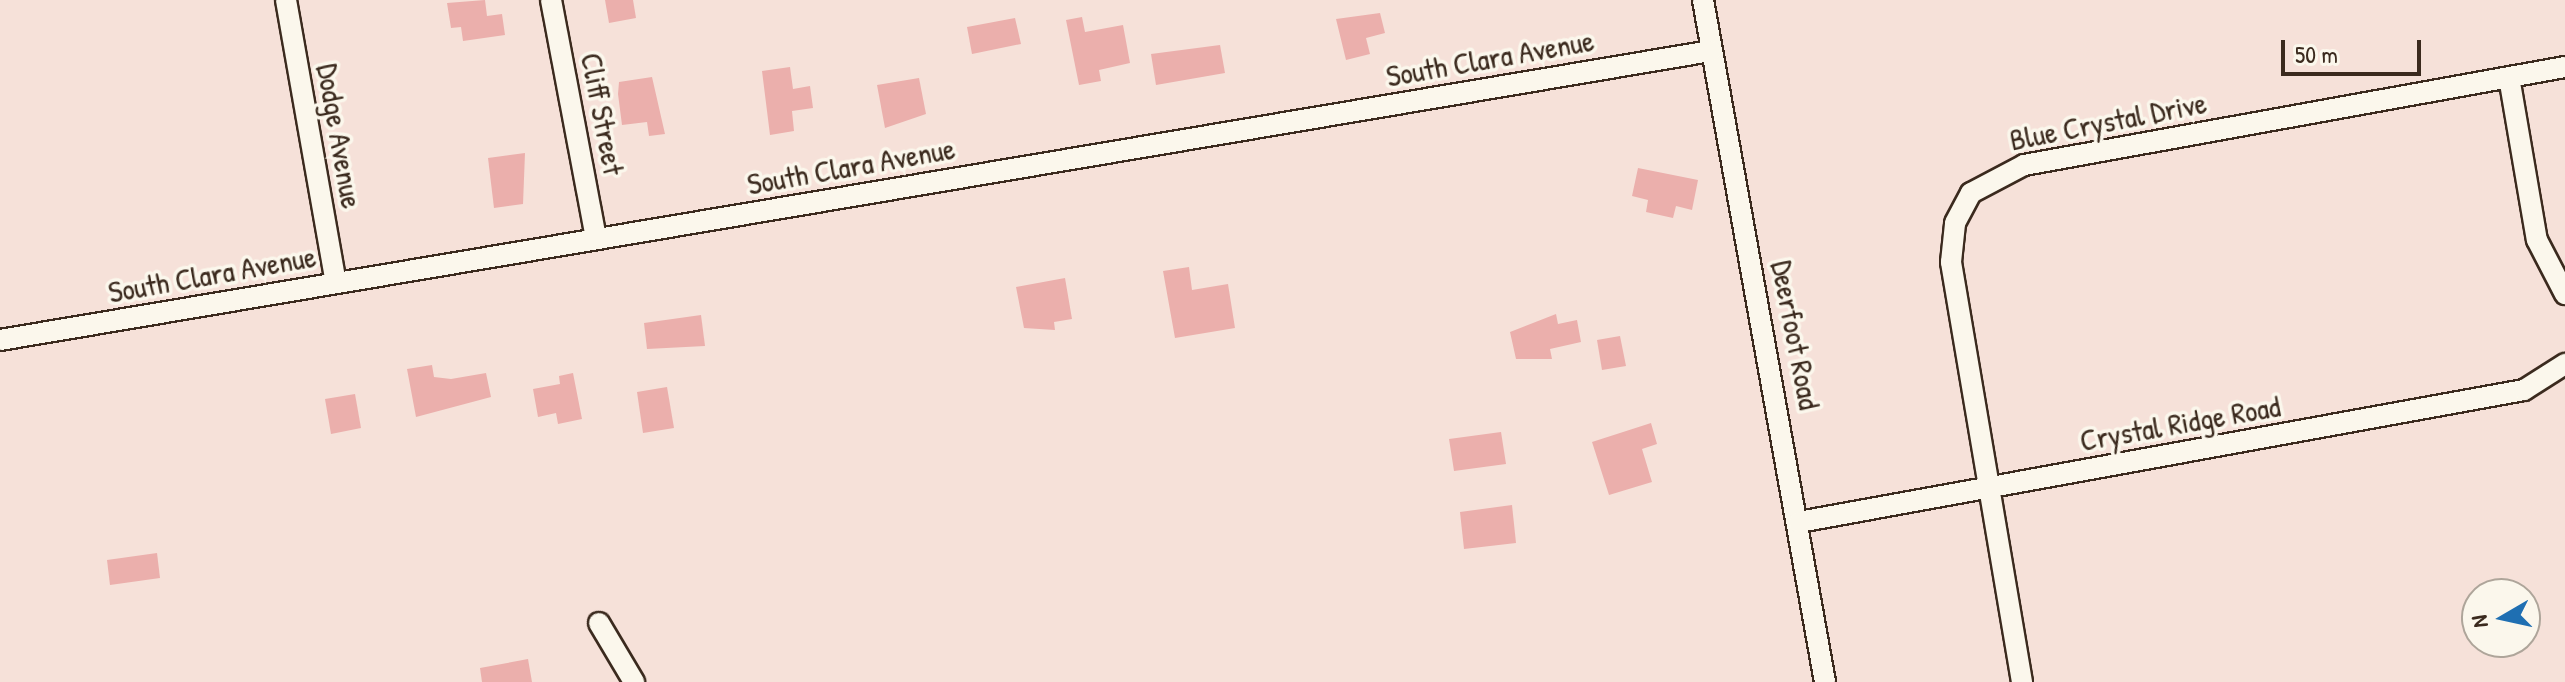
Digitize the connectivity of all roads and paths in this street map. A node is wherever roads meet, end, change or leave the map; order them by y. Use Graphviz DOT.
graph roads {
  1 [pos="286,0"];
  2 [pos="551,0"];
  3 [pos="1703,0"];
  4 [pos="1711,51"];
  5 [pos="2565,67"];
  6 [pos="2509,77"];
  7 [pos="596,239"];
  8 [pos="336,283"];
  9 [pos="2565,294"];
  10 [pos="0,340"];
  11 [pos="2565,364"];
  12 [pos="1989,489"];
  13 [pos="1799,522"];
  14 [pos="599,623"];
  15 [pos="634,682"];
  16 [pos="1825,682"];
  17 [pos="2022,682"];
  1 -- 8 [label="street, Dodge Avenue"];
  2 -- 7 [label="street, Cliff Street"];
  3 -- 4 [label="street, Deerfoot Road"];
  4 -- 7 [label="street, South Clara Avenue"];
  4 -- 13 [label="street, Deerfoot Road"];
  5 -- 6 [label="street, Blue Crystal Drive"];
  6 -- 9 [label="street"];
  6 -- 12 [label="street, Blue Crystal Drive"];
  7 -- 8 [label="street, South Clara Avenue"];
  8 -- 10 [label="street, South Clara Avenue"];
  11 -- 12 [label="street, Crystal Ridge Road"];
  12 -- 13 [label="street, Crystal Ridge Road"];
  12 -- 17 [label="street, Blue Crystal Drive"];
  13 -- 16 [label="street, Deerfoot Road"];
  14 -- 15 [label="street"];
}
